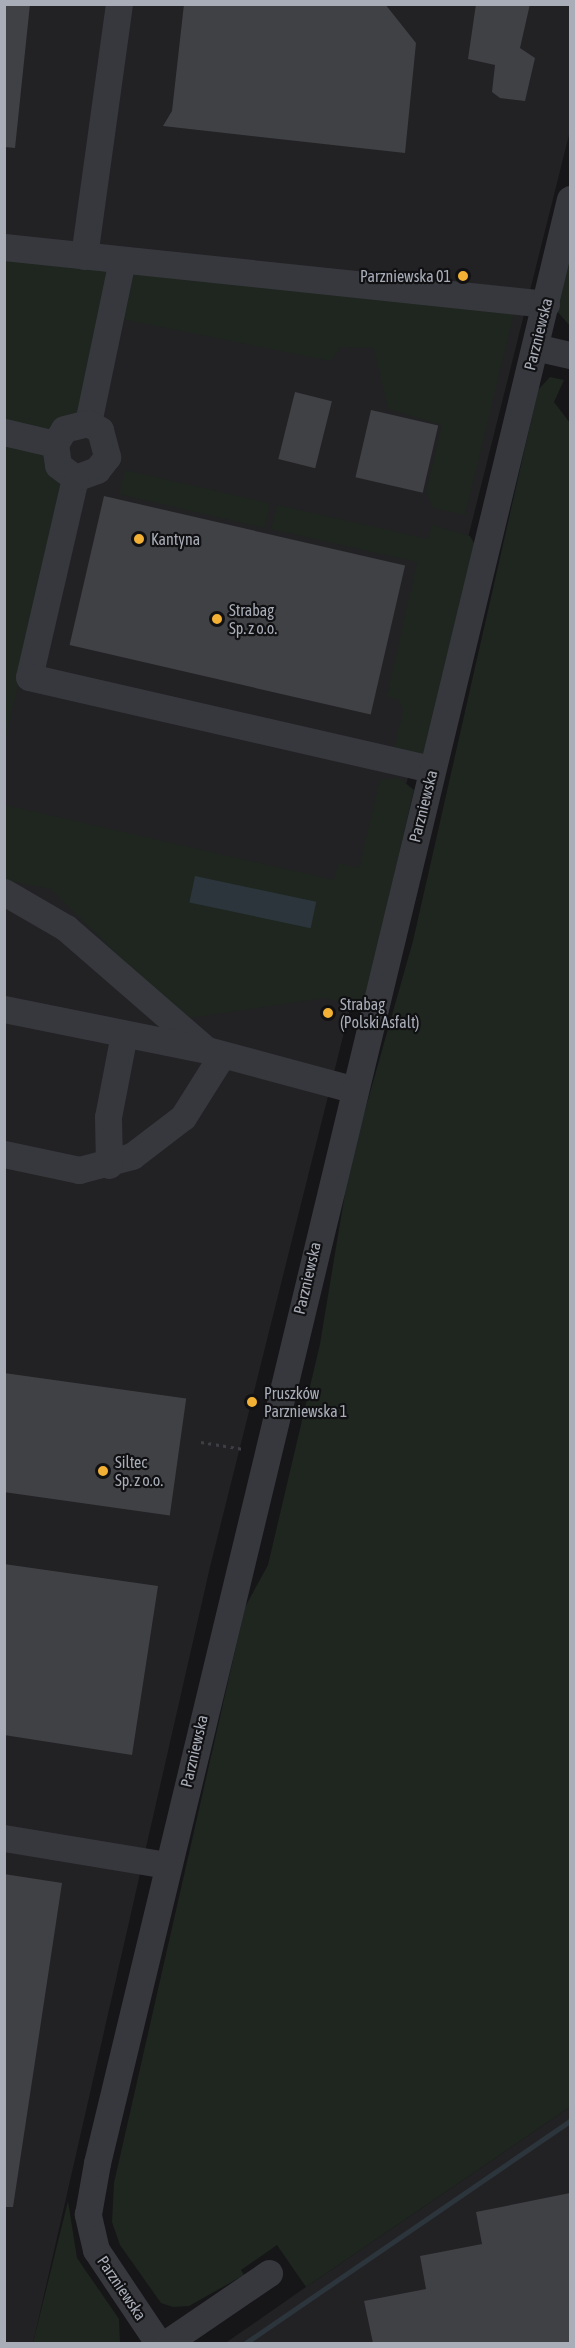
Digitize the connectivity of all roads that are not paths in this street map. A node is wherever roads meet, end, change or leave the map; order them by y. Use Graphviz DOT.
graph roads {
  1 [pos="119,4"];
  2 [pos="570,199"];
  3 [pos="4,247"];
  4 [pos="84,256"];
  5 [pos="122,260"];
  6 [pos="546,304"];
  7 [pos="535,347"];
  8 [pos="570,355"];
  9 [pos="88,423"];
  10 [pos="4,432"];
  11 [pos="55,444"];
  12 [pos="75,478"];
  13 [pos="375,768"];
  14 [pos="430,775"];
  15 [pos="8,895"];
  16 [pos="4,1009"];
  17 [pos="124,1034"];
  18 [pos="214,1052"];
  19 [pos="352,1089"];
  20 [pos="4,1154"];
  21 [pos="109,1165"];
  22 [pos="4,1838"];
  23 [pos="167,1865"];
  24 [pos="269,2273"];
  25 [pos="159,2343"];
  26 [pos="165,2343"];
  1 -- 4 [label="street"];
  2 -- 6 [label="street, Parzniewska"];
  3 -- 4 [label="street"];
  4 -- 5 [label="street"];
  5 -- 6 [label="street"];
  5 -- 9 [label="street"];
  6 -- 7 [label="street, Parzniewska"];
  7 -- 8 [label="street"];
  7 -- 14 [label="street, Parzniewska"];
  9 -- 11 [label="street"];
  9 -- 12 [label="street"];
  10 -- 11 [label="street"];
  11 -- 12 [label="street"];
  12 -- 14 [label="street"];
  13 -- 14 [label="street"];
  14 -- 19 [label="street, Parzniewska"];
  15 -- 18 [label="street"];
  16 -- 17 [label="street"];
  17 -- 18 [label="street"];
  17 -- 21 [label="street"];
  18 -- 19 [label="street"];
  18 -- 21 [label="street"];
  19 -- 23 [label="street, Parzniewska"];
  20 -- 21 [label="street"];
  22 -- 23 [label="street"];
  23 -- 25 [label="street, Parzniewska"];
  24 -- 26 [label="street"];
}
